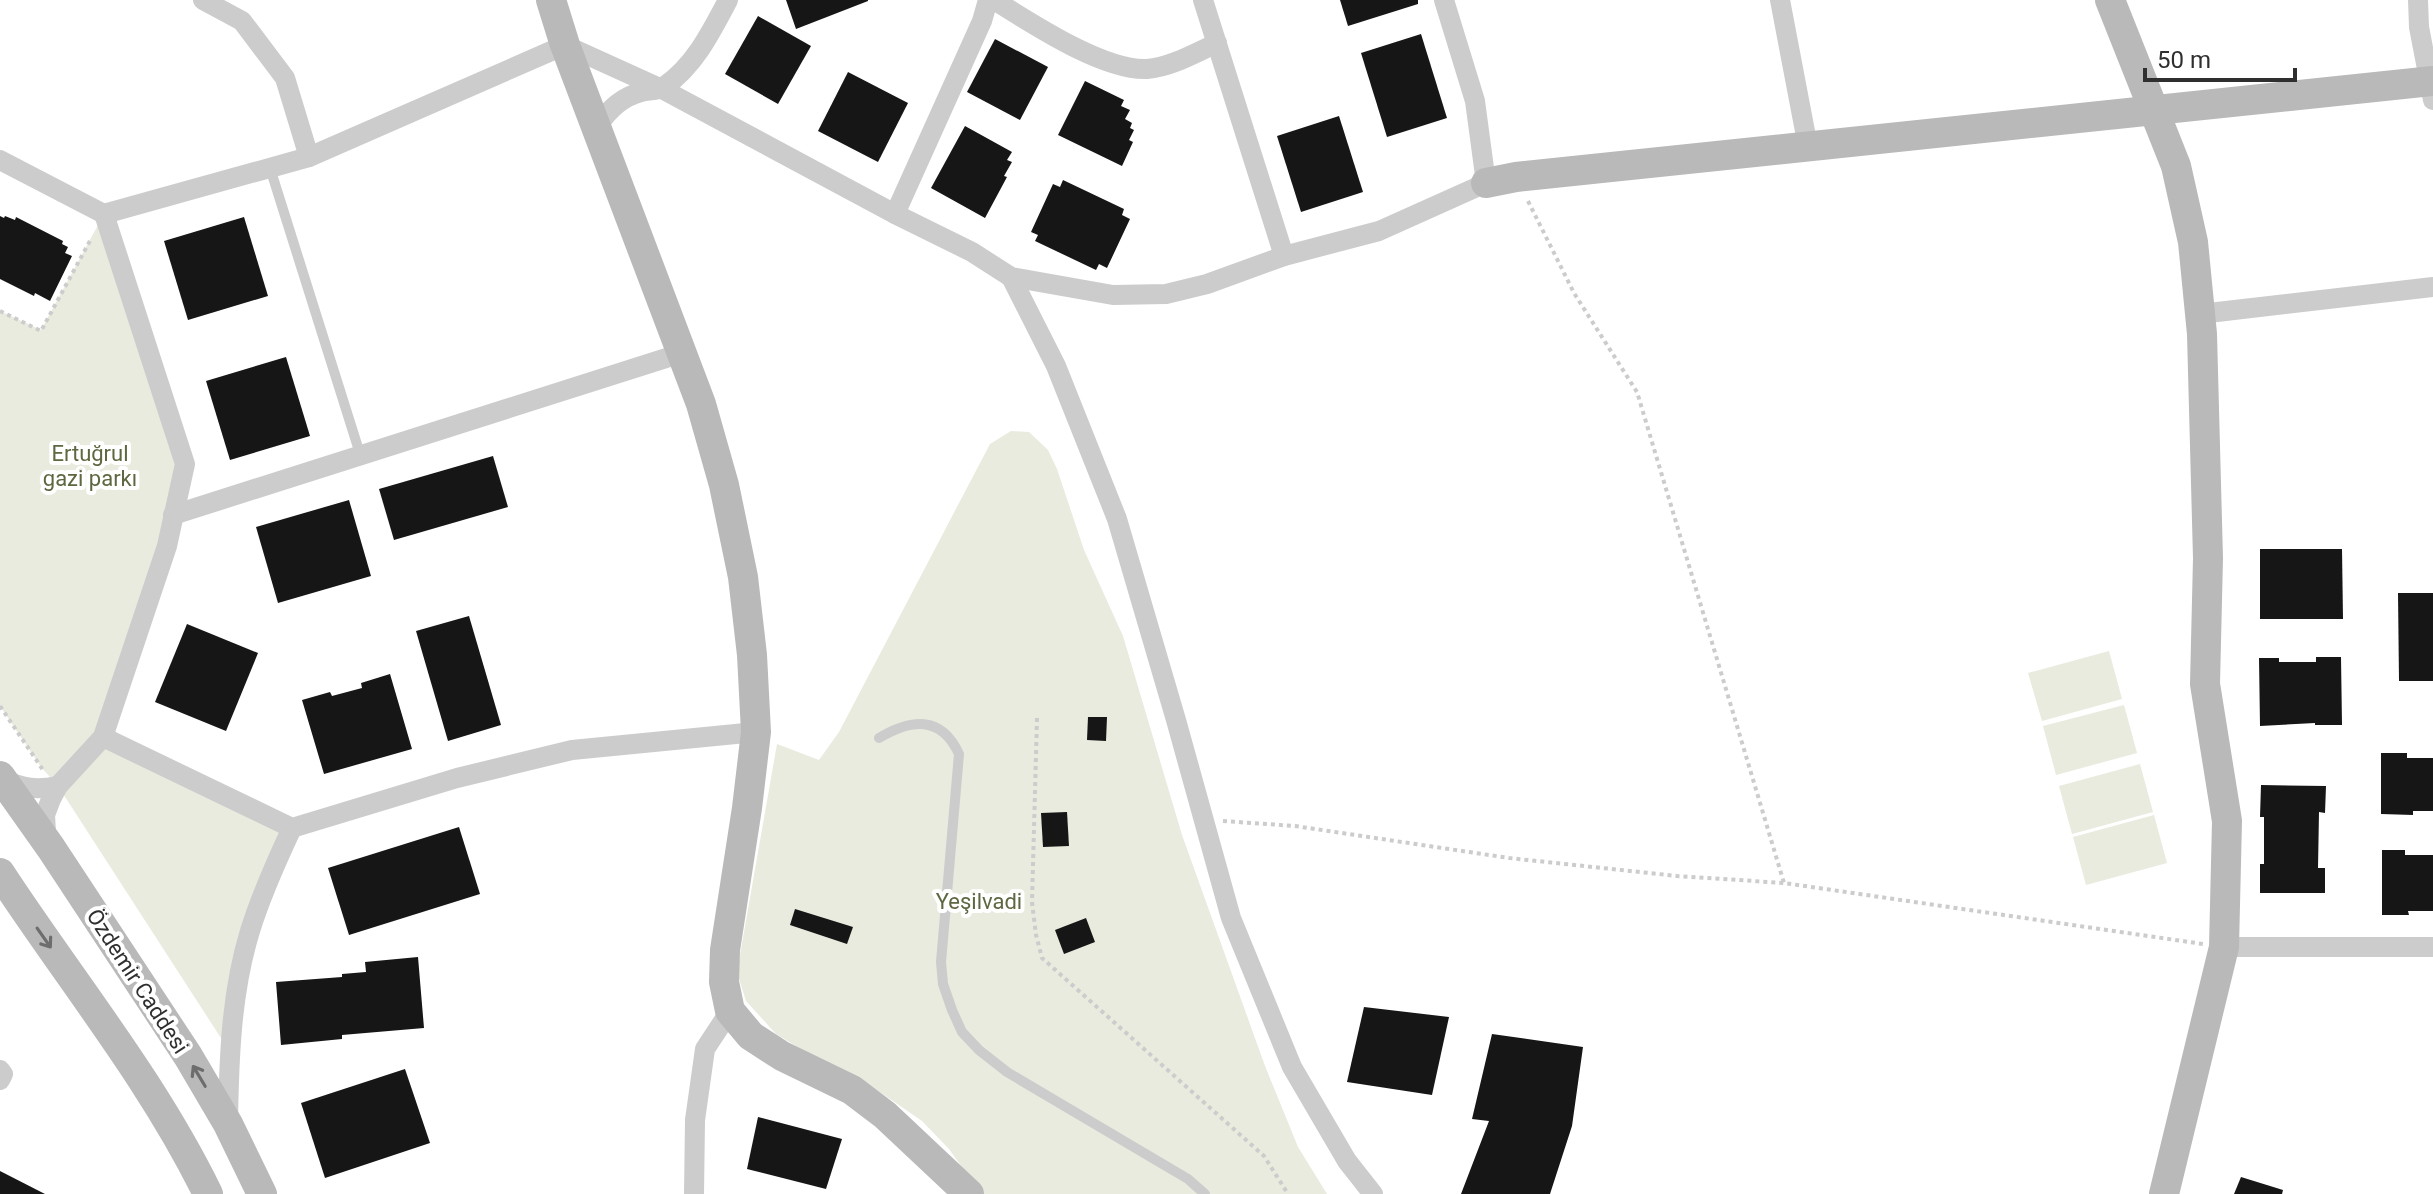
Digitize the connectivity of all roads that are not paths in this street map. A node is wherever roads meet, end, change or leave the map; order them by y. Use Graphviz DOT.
graph roads {
  1 [pos="203,0"];
  2 [pos="551,0"];
  3 [pos="728,0"];
  4 [pos="988,0"];
  5 [pos="994,0"];
  6 [pos="1203,0"];
  7 [pos="1444,0"];
  8 [pos="1780,0"];
  9 [pos="2110,0"];
  10 [pos="2418,0"];
  11 [pos="1217,43"];
  12 [pos="565,45"];
  13 [pos="2432,88"];
  14 [pos="662,89"];
  15 [pos="2154,110"];
  16 [pos="597,127"];
  17 [pos="1808,147"];
  18 [pos="309,157"];
  19 [pos="0,160"];
  20 [pos="270,168"];
  21 [pos="1486,183"];
  22 [pos="104,214"];
  23 [pos="895,214"];
  24 [pos="1284,256"];
  25 [pos="1011,277"];
  26 [pos="2433,287"];
  27 [pos="2200,314"];
  28 [pos="682,353"];
  29 [pos="361,457"];
  30 [pos="173,515"];
  31 [pos="756,732"];
  32 [pos="103,737"];
  33 [pos="879,738"];
  34 [pos="1,776"];
  35 [pos="58,786"];
  36 [pos="292,828"];
  37 [pos="51,848"];
  38 [pos="0,873"];
  39 [pos="2224,947"];
  40 [pos="2433,947"];
  41 [pos="730,1011"];
  42 [pos="0,1070"];
  43 [pos="0,1080"];
  44 [pos="228,1124"];
  45 [pos="208,1194"];
  46 [pos="262,1194"];
  47 [pos="694,1194"];
  48 [pos="969,1194"];
  49 [pos="1205,1194"];
  50 [pos="1373,1194"];
  51 [pos="2164,1194"];
  1 -- 18 [label="street"];
  2 -- 12 [label="street"];
  3 -- 14 [label="street"];
  4 -- 23 [label="street"];
  5 -- 11 [label="street"];
  6 -- 11 [label="street"];
  7 -- 21 [label="street"];
  8 -- 17 [label="street"];
  9 -- 15 [label="street"];
  10 -- 13 [label="street"];
  11 -- 24 [label="street"];
  12 -- 14 [label="street"];
  12 -- 16 [label="street"];
  12 -- 18 [label="street"];
  13 -- 15 [label="street"];
  14 -- 16 [label="street"];
  14 -- 23 [label="street"];
  15 -- 17 [label="street"];
  15 -- 27 [label="street"];
  16 -- 28 [label="street"];
  17 -- 21 [label="street"];
  18 -- 20 [label="street"];
  19 -- 22 [label="street"];
  20 -- 22 [label="street"];
  20 -- 29 [label="lane"];
  21 -- 24 [label="street"];
  22 -- 30 [label="street"];
  23 -- 25 [label="street"];
  24 -- 25 [label="street"];
  25 -- 50 [label="street"];
  26 -- 27 [label="street"];
  27 -- 39 [label="street"];
  28 -- 29 [label="street"];
  28 -- 31 [label="street"];
  29 -- 30 [label="street"];
  30 -- 32 [label="street"];
  31 -- 36 [label="street"];
  31 -- 41 [label="street"];
  32 -- 35 [label="street"];
  32 -- 36 [label="street"];
  33 -- 49 [label="lane"];
  34 -- 35 [label="street"];
  34 -- 37 [label="street, Özdemir Caddesi"];
  35 -- 37 [label="street"];
  36 -- 44 [label="street"];
  44 -- 37 [label="street, Özdemir Caddesi, one-way"];
  38 -- 45 [label="street, one-way"];
  39 -- 40 [label="street"];
  39 -- 51 [label="street"];
  41 -- 47 [label="street"];
  41 -- 48 [label="street"];
  42 -- 43 [label="street"];
  44 -- 46 [label="street, Özdemir Caddesi"];
}
